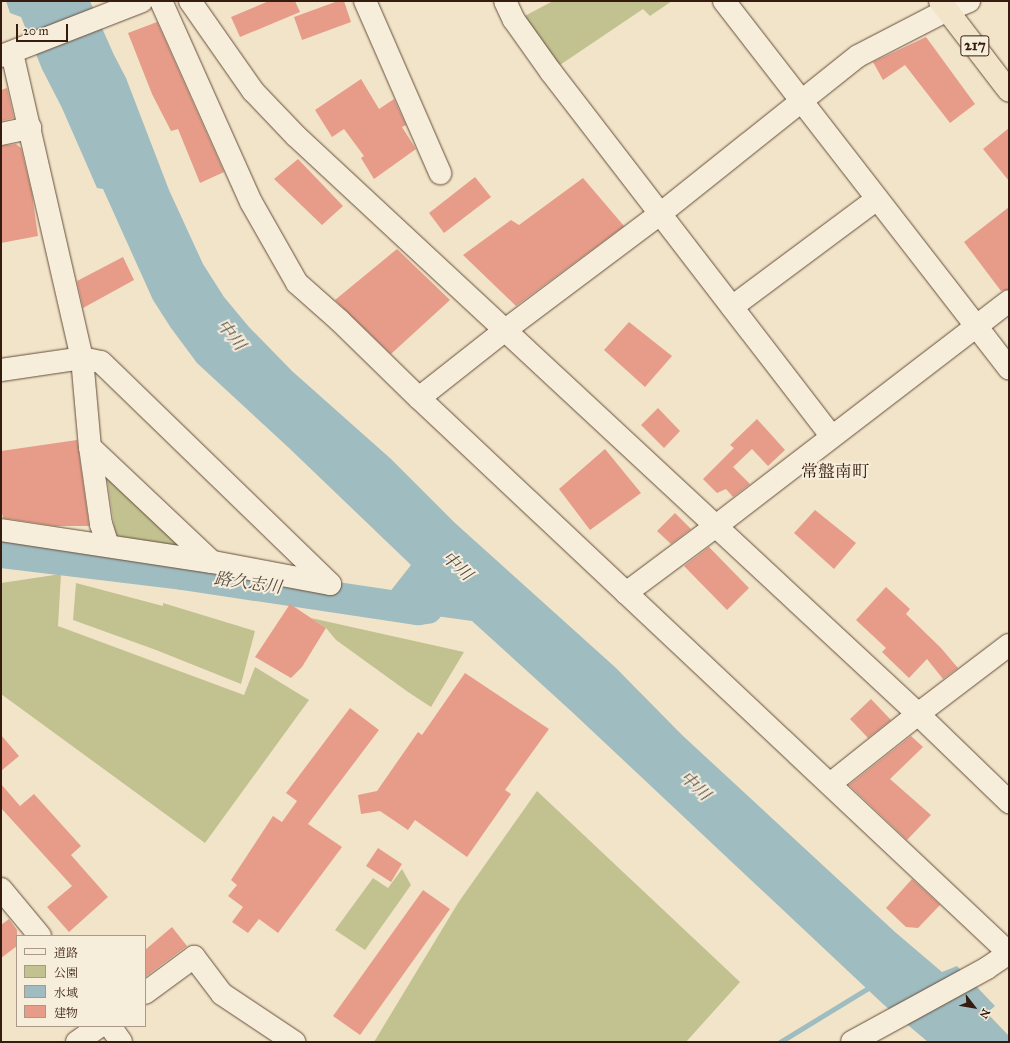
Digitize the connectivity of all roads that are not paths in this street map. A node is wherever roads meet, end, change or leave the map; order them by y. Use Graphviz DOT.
graph roads {
  1 [pos="142,1"];
  2 [pos="161,1"];
  3 [pos="190,1"];
  4 [pos="365,1"];
  5 [pos="505,1"];
  6 [pos="724,1"];
  7 [pos="969,1"];
  8 [pos="943,5"];
  9 [pos="12,53"];
  10 [pos="1009,91"];
  11 [pos="802,102"];
  12 [pos="30,128"];
  13 [pos="1,134"];
  14 [pos="440,173"];
  15 [pos="877,199"];
  16 [pos="660,214"];
  17 [pos="1009,301"];
  18 [pos="732,307"];
  19 [pos="976,326"];
  20 [pos="504,332"];
  21 [pos="82,358"];
  22 [pos="1009,369"];
  23 [pos="1,370"];
  24 [pos="419,398"];
  25 [pos="831,436"];
  26 [pos="90,447"];
  27 [pos="716,526"];
  28 [pos="1,530"];
  29 [pos="108,546"];
  30 [pos="212,562"];
  31 [pos="626,593"];
  32 [pos="1009,646"];
  33 [pos="918,714"];
  34 [pos="830,784"];
  35 [pos="1009,802"];
  36 [pos="1,889"];
  37 [pos="39,935"];
  38 [pos="1009,953"];
  39 [pos="146,992"];
  40 [pos="99,1027"];
  41 [pos="111,1027"];
  42 [pos="859,1041"];
  43 [pos="77,1042"];
  44 [pos="121,1042"];
  45 [pos="294,1042"];
  1 -- 9 [label="street"];
  2 -- 24 [label="street"];
  3 -- 20 [label="street"];
  4 -- 14 [label="street"];
  5 -- 16 [label="street"];
  6 -- 11 [label="street"];
  7 -- 8 [label="street"];
  8 -- 10 [label="highway, 217"];
  8 -- 11 [label="street"];
  9 -- 12 [label="street"];
  11 -- 15 [label="street"];
  11 -- 16 [label="street"];
  12 -- 13 [label="street"];
  12 -- 21 [label="street"];
  15 -- 18 [label="street"];
  15 -- 19 [label="street"];
  16 -- 18 [label="street"];
  16 -- 20 [label="street"];
  17 -- 19 [label="street"];
  18 -- 25 [label="street"];
  19 -- 22 [label="street"];
  19 -- 25 [label="street"];
  20 -- 24 [label="street"];
  20 -- 27 [label="street"];
  21 -- 23 [label="street"];
  21 -- 26 [label="street"];
  21 -- 30 [label="street"];
  24 -- 31 [label="street"];
  25 -- 27 [label="street"];
  26 -- 29 [label="street"];
  26 -- 30 [label="street"];
  27 -- 31 [label="street"];
  27 -- 33 [label="street"];
  28 -- 29 [label="street"];
  29 -- 30 [label="street"];
  31 -- 34 [label="street"];
  32 -- 33 [label="street"];
  33 -- 34 [label="street"];
  33 -- 35 [label="street"];
  34 -- 38 [label="street"];
  36 -- 37 [label="street"];
  38 -- 42 [label="street"];
  39 -- 45 [label="street"];
  40 -- 43 [label="street"];
  41 -- 44 [label="street"];
}
